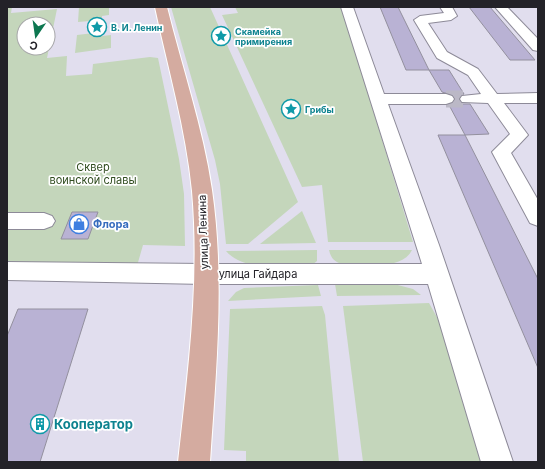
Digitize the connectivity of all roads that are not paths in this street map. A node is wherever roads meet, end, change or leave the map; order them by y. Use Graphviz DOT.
graph roads {
  1 [pos="161,7"];
  2 [pos="347,7"];
  3 [pos="446,7"];
  4 [pos="501,7"];
  5 [pos="538,47"];
  6 [pos="538,98"];
  7 [pos="378,99"];
  8 [pos="446,99"];
  9 [pos="468,99"];
  10 [pos="493,99"];
  11 [pos="538,218"];
  12 [pos="7,221"];
  13 [pos="44,221"];
  14 [pos="7,271"];
  15 [pos="205,274"];
  16 [pos="438,274"];
  17 [pos="194,462"];
  18 [pos="497,462"];
  1 -- 15 [label="main road, улица Ленина"];
  2 -- 7 [label="street"];
  3 -- 10 [label="street"];
  4 -- 5 [label="street"];
  6 -- 10 [label="street"];
  7 -- 8 [label="street"];
  7 -- 16 [label="street"];
  9 -- 10 [label="street"];
  10 -- 11 [label="street"];
  12 -- 13 [label="street"];
  14 -- 15 [label="street, улица Гайдара"];
  15 -- 16 [label="street, улица Гайдара"];
  15 -- 17 [label="main road, улица Ленина"];
  16 -- 18 [label="street"];
}
